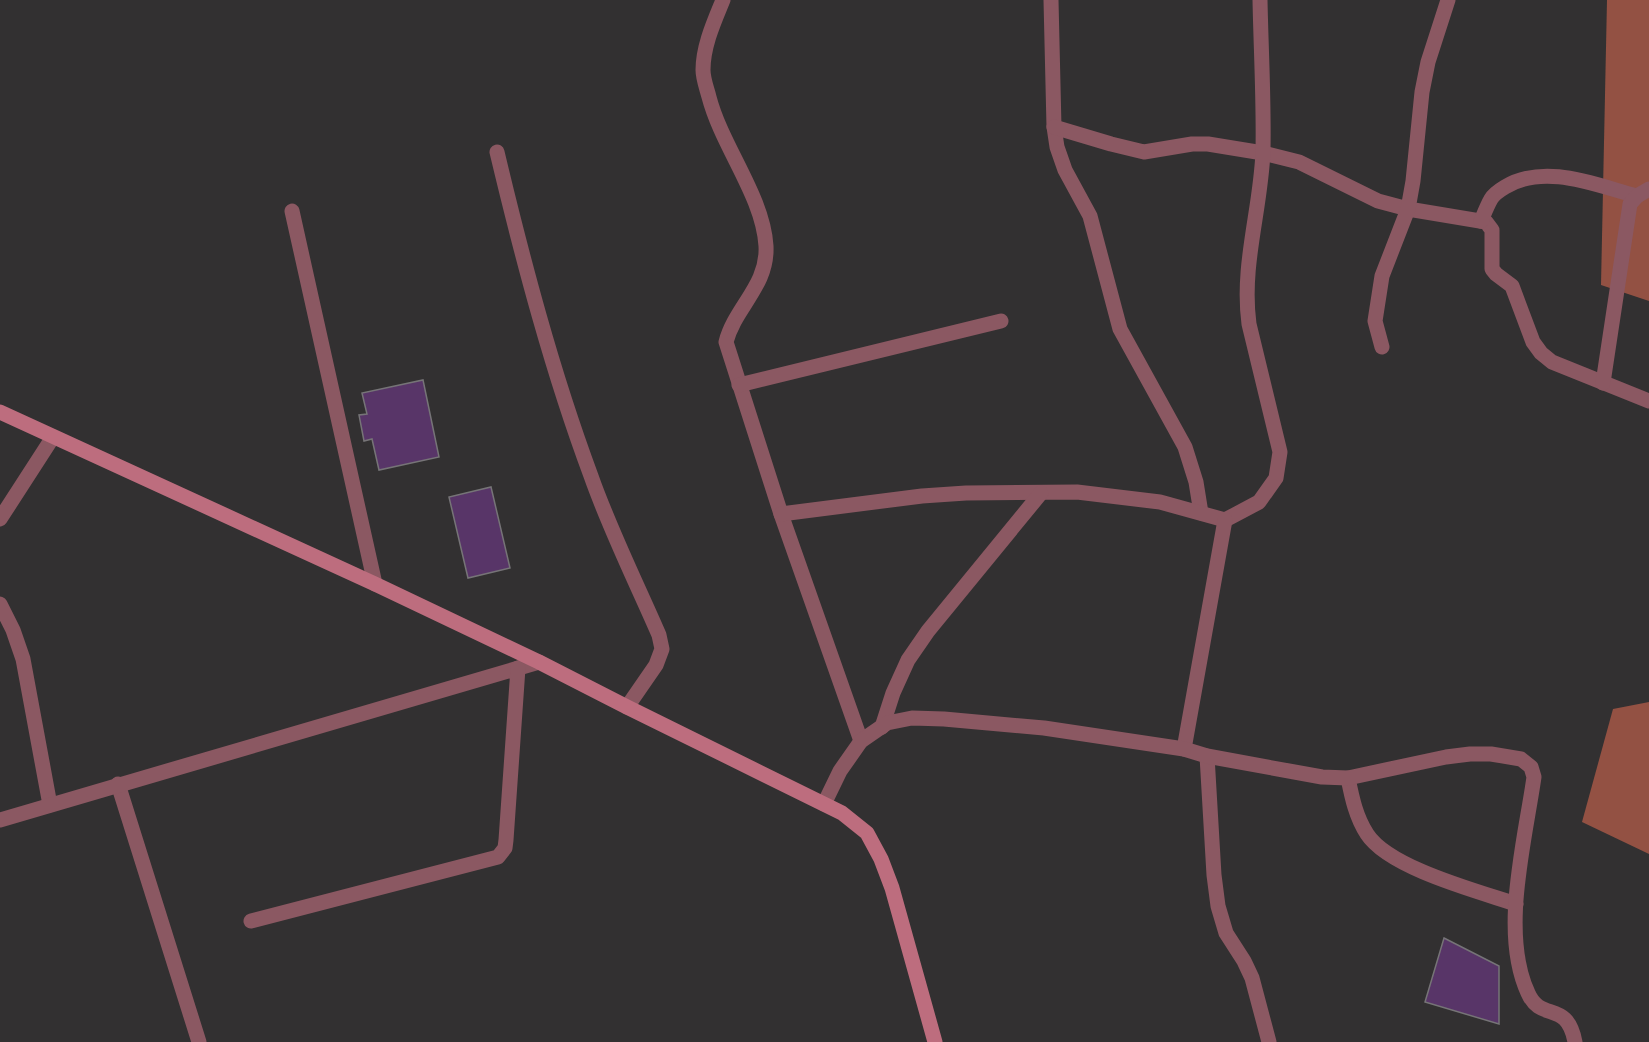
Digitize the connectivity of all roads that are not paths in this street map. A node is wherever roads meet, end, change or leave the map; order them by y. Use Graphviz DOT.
graph roads {
  1 [pos="723,0"];
  2 [pos="1051,0"];
  3 [pos="1260,0"];
  4 [pos="1448,0"];
  5 [pos="1054,127"];
  6 [pos="497,152"];
  7 [pos="1263,153"];
  8 [pos="1643,193"];
  9 [pos="1408,209"];
  10 [pos="292,211"];
  11 [pos="1481,221"];
  12 [pos="1001,321"];
  13 [pos="1382,347"];
  14 [pos="1603,383"];
  15 [pos="739,386"];
  16 [pos="1649,401"];
  17 [pos="0,412"];
  18 [pos="53,437"];
  19 [pos="1041,493"];
  20 [pos="1201,513"];
  21 [pos="781,514"];
  22 [pos="0,519"];
  23 [pos="1226,520"];
  24 [pos="375,584"];
  25 [pos="0,604"];
  26 [pos="539,662"];
  27 [pos="518,668"];
  28 [pos="627,707"];
  29 [pos="882,727"];
  30 [pos="861,741"];
  31 [pos="1184,749"];
  32 [pos="1207,756"];
  33 [pos="1348,778"];
  34 [pos="118,784"];
  35 [pos="824,804"];
  36 [pos="50,805"];
  37 [pos="0,820"];
  38 [pos="1516,904"];
  39 [pos="251,921"];
  40 [pos="199,1042"];
  41 [pos="935,1042"];
  42 [pos="1269,1042"];
  43 [pos="1575,1042"];
  1 -- 15 [label="street"];
  2 -- 5 [label="street"];
  3 -- 7 [label="street"];
  4 -- 9 [label="street"];
  5 -- 7 [label="street"];
  5 -- 20 [label="street"];
  6 -- 28 [label="street"];
  7 -- 9 [label="street"];
  7 -- 23 [label="street"];
  8 -- 11 [label="street"];
  8 -- 14 [label="street"];
  9 -- 11 [label="street"];
  9 -- 13 [label="street"];
  10 -- 24 [label="street"];
  11 -- 14 [label="street"];
  12 -- 15 [label="street"];
  14 -- 16 [label="street"];
  15 -- 21 [label="street"];
  17 -- 18 [label="street"];
  18 -- 22 [label="street"];
  18 -- 24 [label="street"];
  19 -- 20 [label="street"];
  19 -- 21 [label="street"];
  19 -- 29 [label="street"];
  20 -- 23 [label="street"];
  21 -- 30 [label="street"];
  23 -- 31 [label="street"];
  24 -- 26 [label="street"];
  25 -- 36 [label="street"];
  26 -- 27 [label="street"];
  26 -- 28 [label="street"];
  27 -- 34 [label="street"];
  27 -- 39 [label="street"];
  28 -- 35 [label="street"];
  29 -- 30 [label="street"];
  29 -- 31 [label="street"];
  30 -- 35 [label="street"];
  31 -- 32 [label="street"];
  32 -- 33 [label="street"];
  32 -- 42 [label="street"];
  33 -- 38 [label="street"];
  33 -- 38 [label="street"];
  34 -- 36 [label="street"];
  34 -- 40 [label="street"];
  35 -- 41 [label="street"];
  36 -- 37 [label="street"];
  38 -- 43 [label="street"];
}
